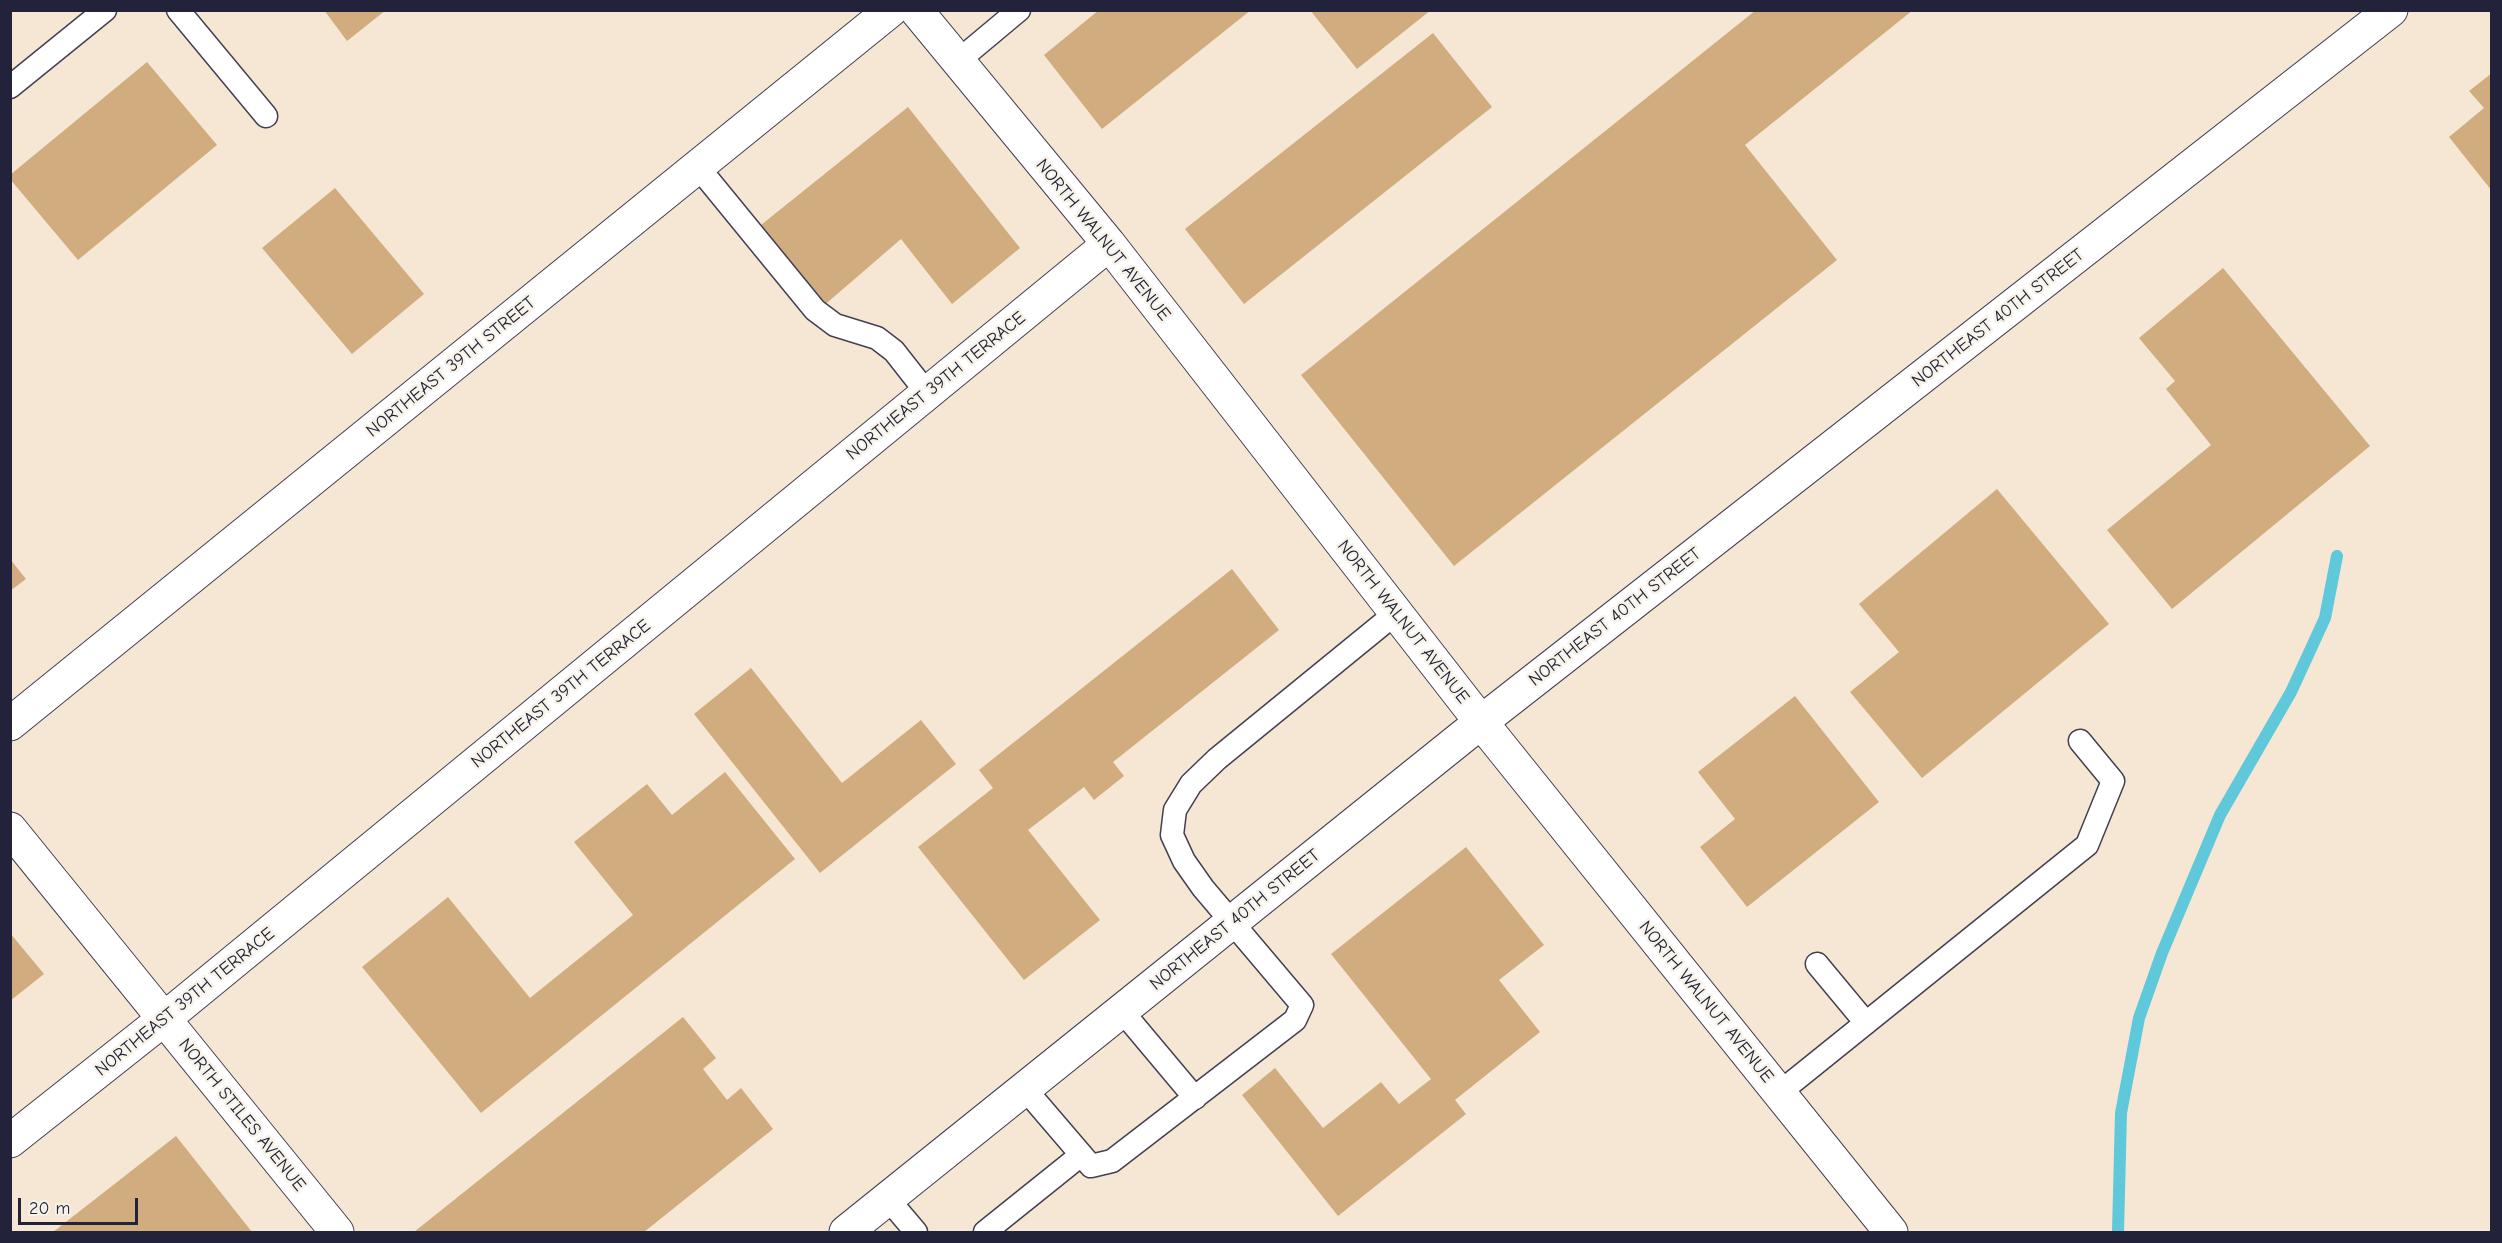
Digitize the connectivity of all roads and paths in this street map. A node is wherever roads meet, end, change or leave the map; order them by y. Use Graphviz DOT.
graph roads {
  1 [pos="105,10"];
  2 [pos="178,10"];
  3 [pos="891,10"];
  4 [pos="916,10"];
  5 [pos="1019,10"];
  6 [pos="2391,10"];
  7 [pos="958,61"];
  8 [pos="10,87"];
  9 [pos="266,116"];
  10 [pos="698,167"];
  11 [pos="1109,244"];
  12 [pos="927,393"];
  13 [pos="1396,613"];
  14 [pos="1481,722"];
  15 [pos="10,724"];
  16 [pos="2080,741"];
  17 [pos="10,829"];
  18 [pos="1232,923"];
  19 [pos="1817,964"];
  20 [pos="1122,1011"];
  21 [pos="164,1019"];
  22 [pos="1866,1023"];
  23 [pos="1025,1089"];
  24 [pos="1779,1093"];
  25 [pos="1195,1098"];
  26 [pos="10,1141"];
  27 [pos="1082,1155"];
  28 [pos="888,1199"];
  29 [pos="337,1233"];
  30 [pos="846,1233"];
  31 [pos="916,1233"];
  32 [pos="985,1233"];
  33 [pos="1891,1233"];
  1 -- 8 [label="lane"];
  2 -- 9 [label="lane"];
  3 -- 10 [label="street, NORTHEAST 39TH STREET"];
  4 -- 7 [label="street, NORTH WALNUT AVENUE"];
  5 -- 7 [label="lane"];
  6 -- 14 [label="street, NORTHEAST 40TH STREET"];
  7 -- 11 [label="street, NORTH WALNUT AVENUE"];
  10 -- 12 [label="lane"];
  10 -- 15 [label="street, NORTHEAST 39TH STREET"];
  11 -- 12 [label="street, NORTHEAST 39TH TERRACE"];
  11 -- 13 [label="street, NORTH WALNUT AVENUE"];
  12 -- 21 [label="street, NORTHEAST 39TH TERRACE"];
  13 -- 14 [label="street, NORTH WALNUT AVENUE"];
  13 -- 18 [label="lane"];
  14 -- 18 [label="street, NORTHEAST 40TH STREET"];
  14 -- 24 [label="street, NORTH WALNUT AVENUE"];
  16 -- 22 [label="lane"];
  17 -- 21 [label="street, NORTH STILES AVENUE"];
  18 -- 20 [label="street, NORTHEAST 40TH STREET"];
  18 -- 25 [label="lane"];
  19 -- 22 [label="lane"];
  20 -- 23 [label="street, NORTHEAST 40TH STREET"];
  20 -- 25 [label="lane"];
  21 -- 26 [label="street, NORTHEAST 39TH TERRACE"];
  21 -- 29 [label="street, NORTH STILES AVENUE"];
  22 -- 24 [label="lane"];
  23 -- 27 [label="lane"];
  23 -- 28 [label="street, NORTHEAST 40TH STREET"];
  24 -- 33 [label="street, NORTH WALNUT AVENUE"];
  25 -- 27 [label="lane"];
  27 -- 32 [label="lane"];
  28 -- 30 [label="street, NORTHEAST 40TH STREET"];
  28 -- 31 [label="lane"];
}
